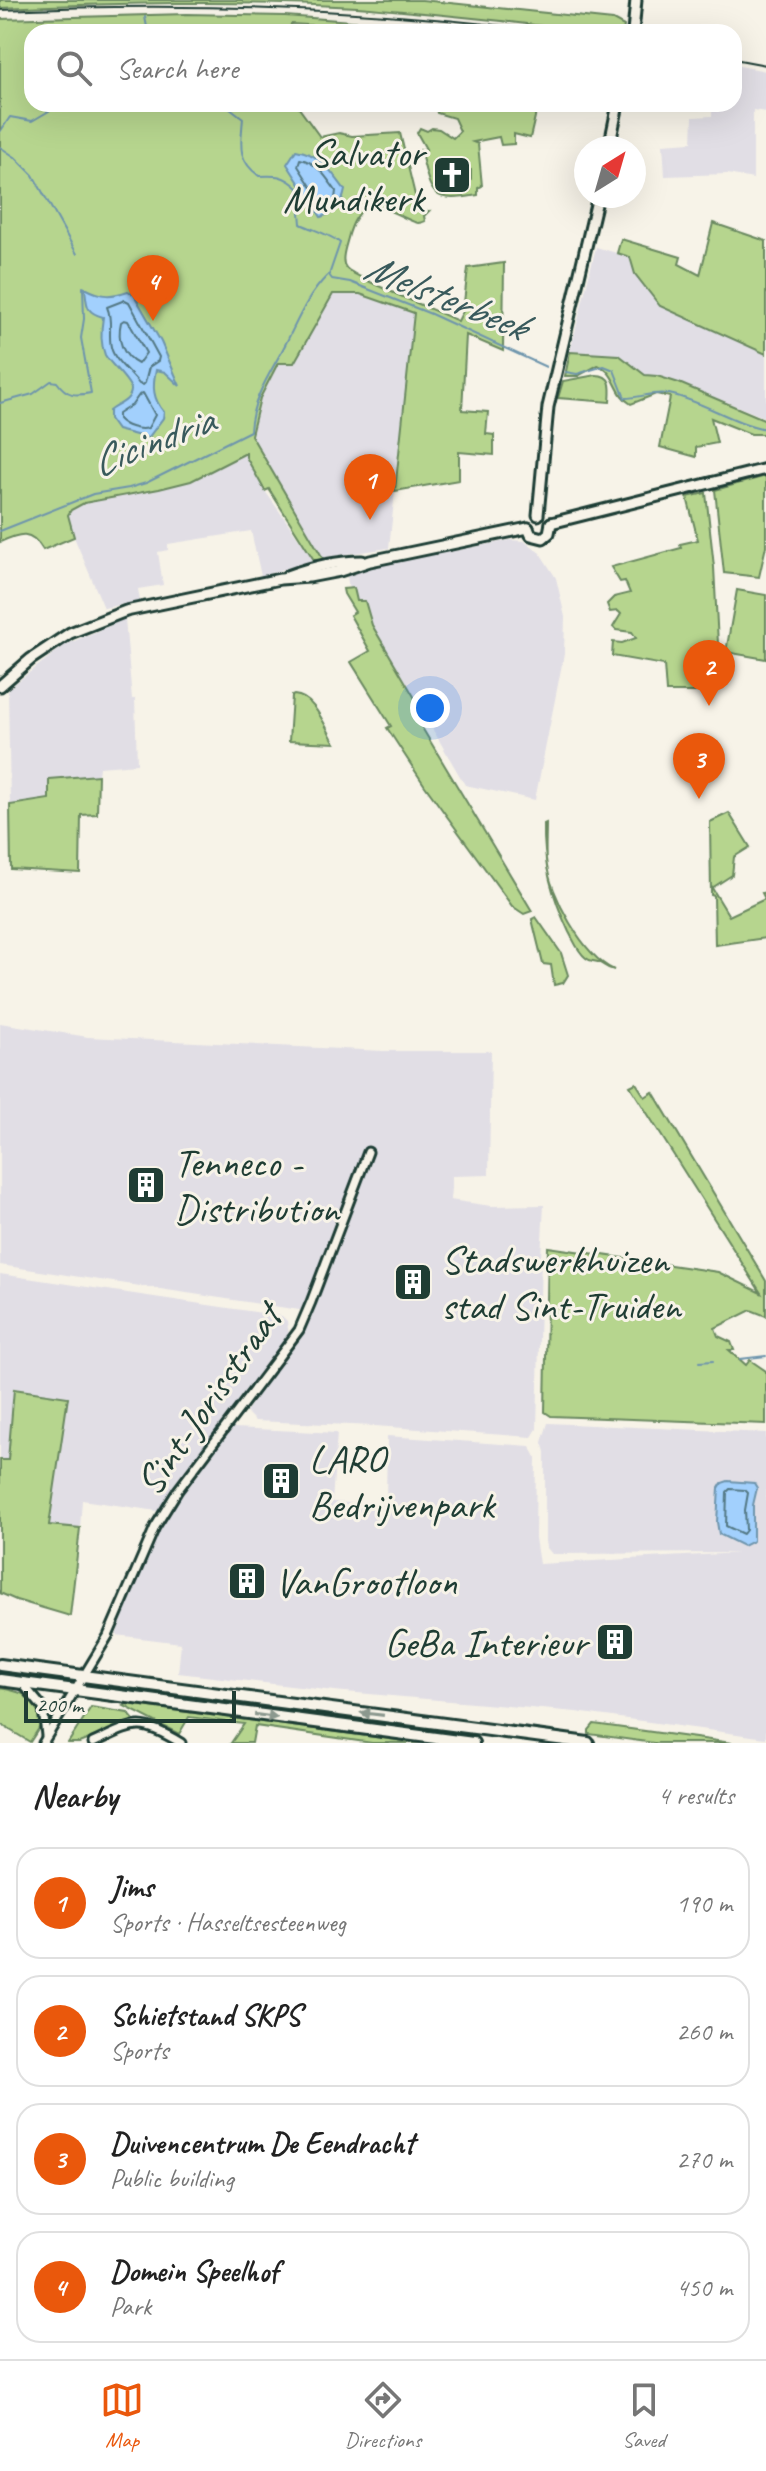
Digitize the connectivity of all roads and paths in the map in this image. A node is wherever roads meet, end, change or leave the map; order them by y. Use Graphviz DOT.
graph roads {
  1 [pos="636,0"];
  2 [pos="634,24"];
  3 [pos="616,112"];
  4 [pos="611,136"];
  5 [pos="595,208"];
  6 [pos="766,469"];
  7 [pos="538,515"];
  8 [pos="551,523"];
  9 [pos="528,528"];
  10 [pos="0,686"];
  11 [pos="368,1152"];
  12 [pos="0,1665"];
  13 [pos="85,1676"];
  14 [pos="0,1680"];
  15 [pos="22,1683"];
  16 [pos="77,1690"];
  17 [pos="48,1742"];
  18 [pos="93,1743"];
  19 [pos="181,1743"];
  20 [pos="473,1743"];
  21 [pos="588,1743"];
  1 -- 2 [label="main road"];
  3 -- 4 [label="main road"];
  5 -- 7 [label="main road"];
  6 -- 8 [label="main road"];
  7 -- 8 [label="main road"];
  7 -- 9 [label="main road"];
  8 -- 9 [label="main road"];
  9 -- 10 [label="main road"];
  11 -- 13 [label="street, Sint-Jorisstraat"];
  12 -- 13 [label="highway"];
  13 -- 16 [label="street, Sint-Jorisstraat"];
  21 -- 13 [label="highway, one-way"];
  14 -- 15 [label="highway"];
  15 -- 16 [label="highway"];
  15 -- 17 [label="street"];
  16 -- 17 [label="street, Sint-Jorisstraat"];
  16 -- 20 [label="highway, one-way"];
  18 -- 19 [label="street"];
}
